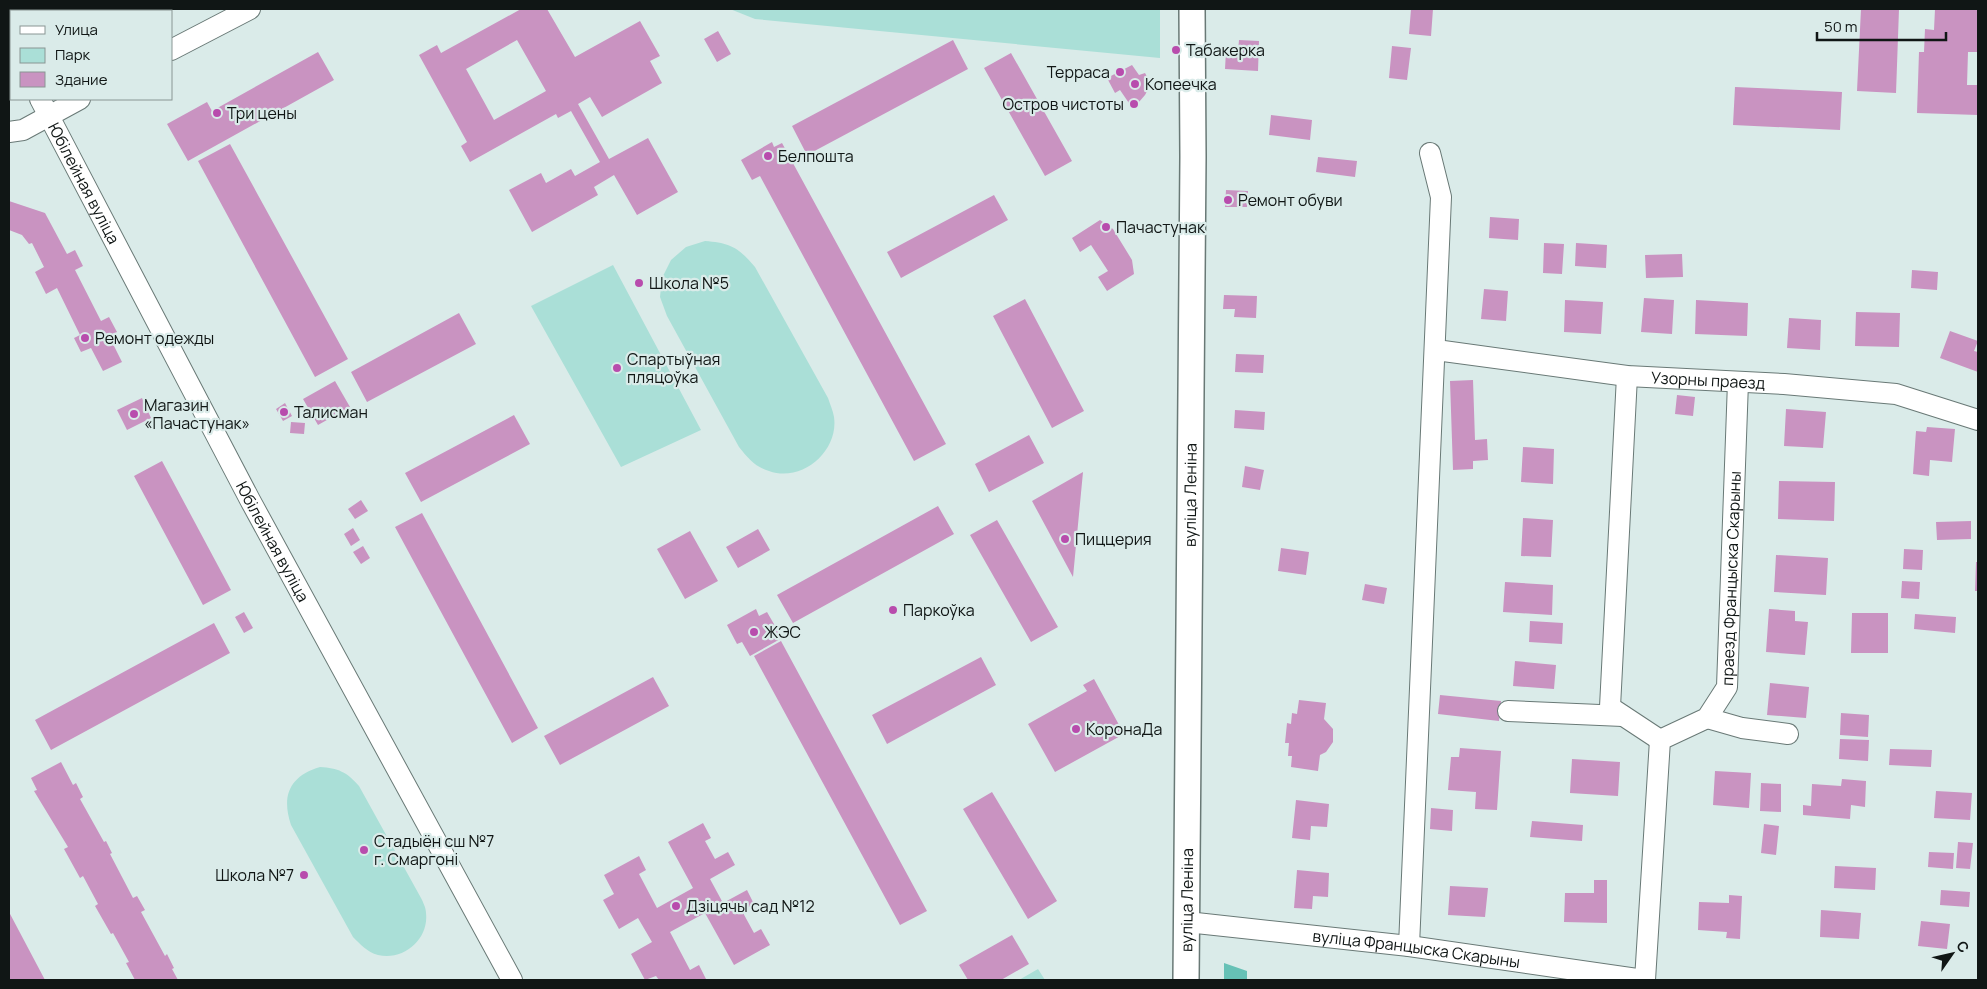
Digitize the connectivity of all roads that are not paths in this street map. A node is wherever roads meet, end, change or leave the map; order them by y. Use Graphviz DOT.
graph roads {
  1 [pos="250,9"];
  2 [pos="1192,9"];
  3 [pos="172,49"];
  4 [pos="76,100"];
  5 [pos="44,107"];
  6 [pos="9,132"];
  7 [pos="1430,153"];
  8 [pos="1436,350"];
  9 [pos="1627,376"];
  10 [pos="1738,382"];
  11 [pos="1978,420"];
  12 [pos="1508,711"];
  13 [pos="1624,716"];
  14 [pos="1707,718"];
  15 [pos="1788,734"];
  16 [pos="1660,740"];
  17 [pos="1187,922"];
  18 [pos="1409,946"];
  19 [pos="512,980"];
  20 [pos="1186,980"];
  21 [pos="1645,980"];
  1 -- 3 [label="street"];
  2 -- 17 [label="main road, вуліца Леніна"];
  4 -- 5 [label="street"];
  5 -- 6 [label="street"];
  5 -- 19 [label="street, Юбілейная вуліца"];
  7 -- 8 [label="street"];
  8 -- 9 [label="street, Узорны праезд"];
  8 -- 18 [label="street"];
  9 -- 10 [label="street, Узорны праезд"];
  9 -- 13 [label="street"];
  10 -- 11 [label="street, Узорны праезд"];
  10 -- 14 [label="street, праезд Францыска Скарыны"];
  12 -- 13 [label="street"];
  13 -- 16 [label="street"];
  14 -- 15 [label="street"];
  14 -- 16 [label="street"];
  16 -- 21 [label="street"];
  17 -- 18 [label="street, вуліца Францыска Скарыны"];
  17 -- 20 [label="main road, вуліца Леніна"];
  18 -- 21 [label="street, вуліца Францыска Скарыны"];
}
